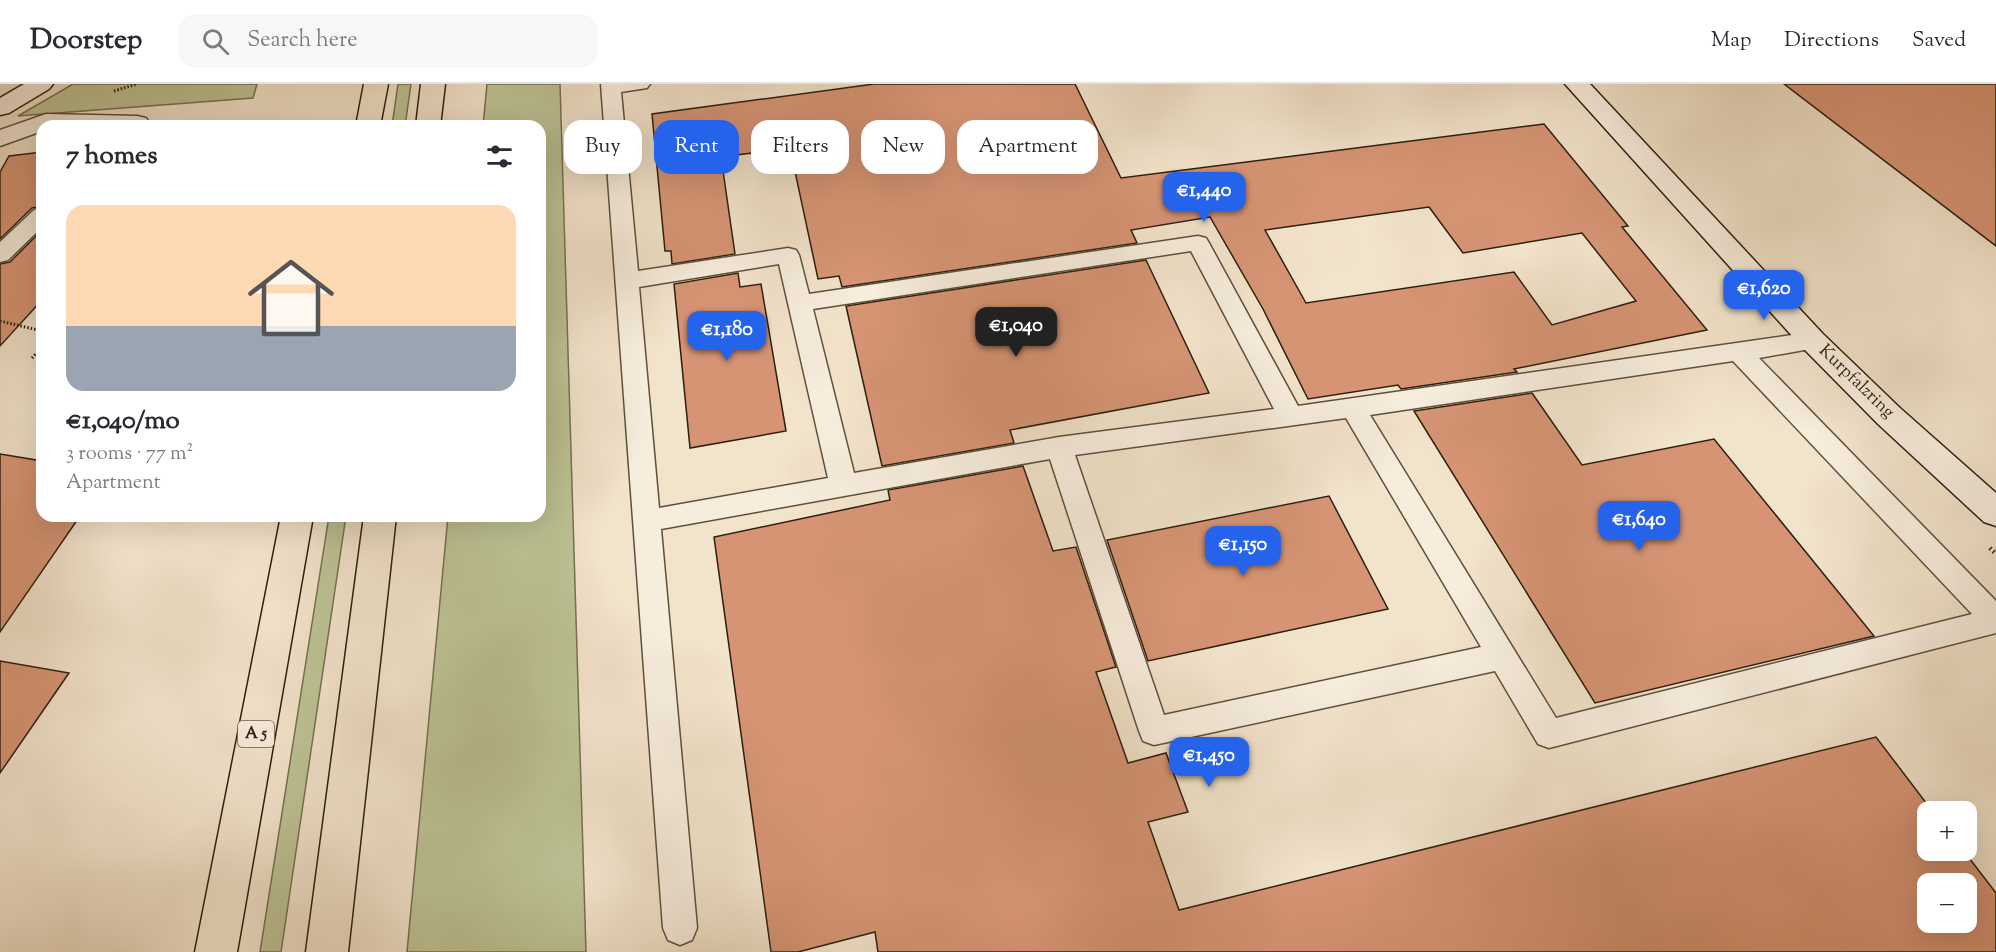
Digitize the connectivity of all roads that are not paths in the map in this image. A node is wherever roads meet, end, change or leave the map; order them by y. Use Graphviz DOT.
graph roads {
  1 [pos="41,84"];
  2 [pos="376,84"];
  3 [pos="433,84"];
  4 [pos="640,84"];
  5 [pos="1577,84"];
  6 [pos="611,85"];
  7 [pos="0,108"];
  8 [pos="369,120"];
  9 [pos="429,120"];
  10 [pos="36,125"];
  11 [pos="0,139"];
  12 [pos="36,221"];
  13 [pos="0,255"];
  14 [pos="626,281"];
  15 [pos="799,303"];
  16 [pos="1813,341"];
  17 [pos="1739,352"];
  18 [pos="1353,408"];
  19 [pos="1290,415"];
  20 [pos="1059,447"];
  21 [pos="843,484"];
  22 [pos="1996,513"];
  23 [pos="647,521"];
  24 [pos="296,522"];
  25 [pos="379,522"];
  26 [pos="1996,620"];
  27 [pos="1502,656"];
  28 [pos="680,928"];
  29 [pos="216,952"];
  30 [pos="327,952"];
  1 -- 7 [label="main road"];
  2 -- 8 [label="highway"];
  3 -- 9 [label="highway"];
  4 -- 6 [label="lane"];
  5 -- 16 [label="main road, Kurpfalzring"];
  6 -- 14 [label="lane"];
  10 -- 11 [label="main road"];
  12 -- 13 [label="lane"];
  14 -- 15 [label="lane"];
  14 -- 23 [label="lane"];
  15 -- 19 [label="lane"];
  15 -- 21 [label="lane"];
  16 -- 17 [label="lane"];
  16 -- 22 [label="main road, Kurpfalzring"];
  17 -- 18 [label="lane"];
  17 -- 26 [label="lane"];
  18 -- 19 [label="lane"];
  18 -- 27 [label="lane"];
  19 -- 20 [label="lane"];
  20 -- 21 [label="lane"];
  20 -- 27 [label="lane"];
  21 -- 23 [label="lane"];
  23 -- 28 [label="lane"];
  24 -- 29 [label="highway, A 5"];
  25 -- 30 [label="highway"];
  26 -- 27 [label="lane"];
}
